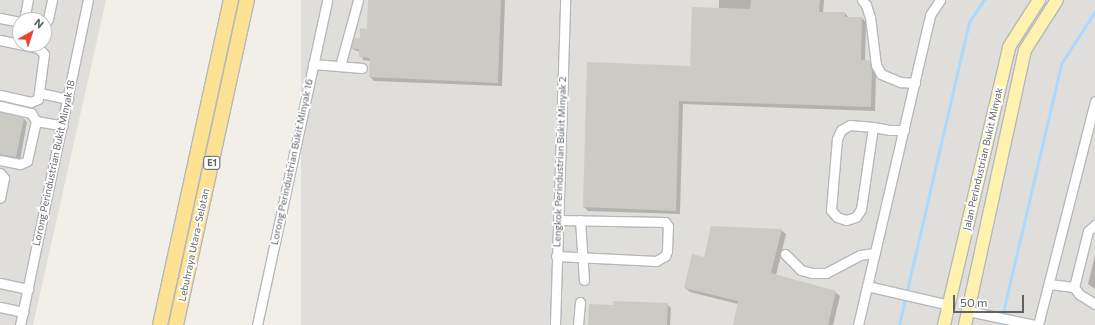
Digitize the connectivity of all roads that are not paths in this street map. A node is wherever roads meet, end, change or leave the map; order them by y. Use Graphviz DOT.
graph roads {
  1 [pos="28,0"];
  2 [pos="52,0"];
  3 [pos="88,0"];
  4 [pos="231,0"];
  5 [pos="247,0"];
  6 [pos="327,0"];
  7 [pos="358,0"];
  8 [pos="565,0"];
  9 [pos="862,0"];
  10 [pos="1039,0"];
  11 [pos="1057,0"];
  12 [pos="939,1"];
  13 [pos="26,12"];
  14 [pos="49,12"];
  15 [pos="0,18"];
  16 [pos="12,20"];
  17 [pos="0,40"];
  18 [pos="313,64"];
  19 [pos="340,66"];
  20 [pos="362,68"];
  21 [pos="915,83"];
  22 [pos="40,93"];
  23 [pos="0,95"];
  24 [pos="68,99"];
  25 [pos="1095,101"];
  26 [pos="0,106"];
  27 [pos="36,121"];
  28 [pos="63,126"];
  29 [pos="873,127"];
  30 [pos="904,130"];
  31 [pos="0,160"];
  32 [pos="0,174"];
  33 [pos="0,198"];
  34 [pos="559,220"];
  35 [pos="580,220"];
  36 [pos="1095,225"];
  37 [pos="875,253"];
  38 [pos="785,254"];
  39 [pos="556,256"];
  40 [pos="583,257"];
  41 [pos="584,280"];
  42 [pos="0,283"];
  43 [pos="1049,284"];
  44 [pos="867,286"];
  45 [pos="1074,287"];
  46 [pos="28,289"];
  47 [pos="580,302"];
  48 [pos="944,304"];
  49 [pos="1095,304"];
  50 [pos="0,307"];
  51 [pos="23,312"];
  52 [pos="974,312"];
  53 [pos="1026,324"];
  54 [pos="20,325"];
  55 [pos="160,325"];
  56 [pos="176,325"];
  57 [pos="257,325"];
  58 [pos="555,325"];
  59 [pos="578,325"];
  60 [pos="858,325"];
  61 [pos="944,325"];
  62 [pos="965,325"];
  63 [pos="1037,325"];
  1 -- 13 [label="street"];
  2 -- 14 [label="street"];
  3 -- 24 [label="street, Lorong Perindustrian Bukit Minyak 18"];
  4 -- 55 [label="highway, Lebuhraya Utara–Selatan / E1"];
  5 -- 56 [label="highway, Lebuhraya Utara–Selatan / E1"];
  6 -- 18 [label="street, Lorong Perindustrian Bukit Minyak 16"];
  7 -- 19 [label="street"];
  8 -- 34 [label="street, Lengkok Perindustrian Bukit Minyak 2"];
  9 -- 21 [label="street"];
  10 -- 48 [label="main road, Jalan Perindustrian Bukit Minyak"];
  11 -- 52 [label="main road, Jalan Perindustrian Bukit Minyak"];
  12 -- 21 [label="street"];
  15 -- 16 [label="street"];
  17 -- 22 [label="street"];
  18 -- 19 [label="street"];
  18 -- 57 [label="street, Lorong Perindustrian Bukit Minyak 16"];
  19 -- 20 [label="street"];
  21 -- 30 [label="street"];
  22 -- 23 [label="street"];
  22 -- 24 [label="street"];
  24 -- 28 [label="street, Lorong Perindustrian Bukit Minyak 18"];
  25 -- 43 [label="street"];
  26 -- 27 [label="street"];
  27 -- 28 [label="street"];
  27 -- 31 [label="street"];
  28 -- 46 [label="street, Lorong Perindustrian Bukit Minyak 18"];
  29 -- 29 [label="street"];
  29 -- 30 [label="street"];
  30 -- 37 [label="street"];
  32 -- 33 [label="street"];
  34 -- 35 [label="street"];
  34 -- 39 [label="street, Lengkok Perindustrian Bukit Minyak 2"];
  35 -- 40 [label="street"];
  35 -- 40 [label="street"];
  36 -- 45 [label="street"];
  37 -- 38 [label="street"];
  37 -- 44 [label="street"];
  39 -- 40 [label="street"];
  39 -- 58 [label="street, Lengkok Perindustrian Bukit Minyak 2"];
  40 -- 41 [label="street"];
  42 -- 46 [label="street"];
  43 -- 45 [label="street"];
  43 -- 63 [label="street"];
  44 -- 48 [label="street"];
  44 -- 60 [label="street"];
  45 -- 49 [label="street"];
  46 -- 51 [label="street, Lorong Perindustrian Bukit Minyak 18"];
  47 -- 59 [label="street"];
  48 -- 61 [label="main road, Jalan Perindustrian Bukit Minyak"];
  50 -- 51 [label="street"];
  51 -- 54 [label="street, Lorong Perindustrian Bukit Minyak 18"];
  52 -- 53 [label="street"];
  52 -- 62 [label="main road, Jalan Perindustrian Bukit Minyak"];
  53 -- 63 [label="street"];
}
